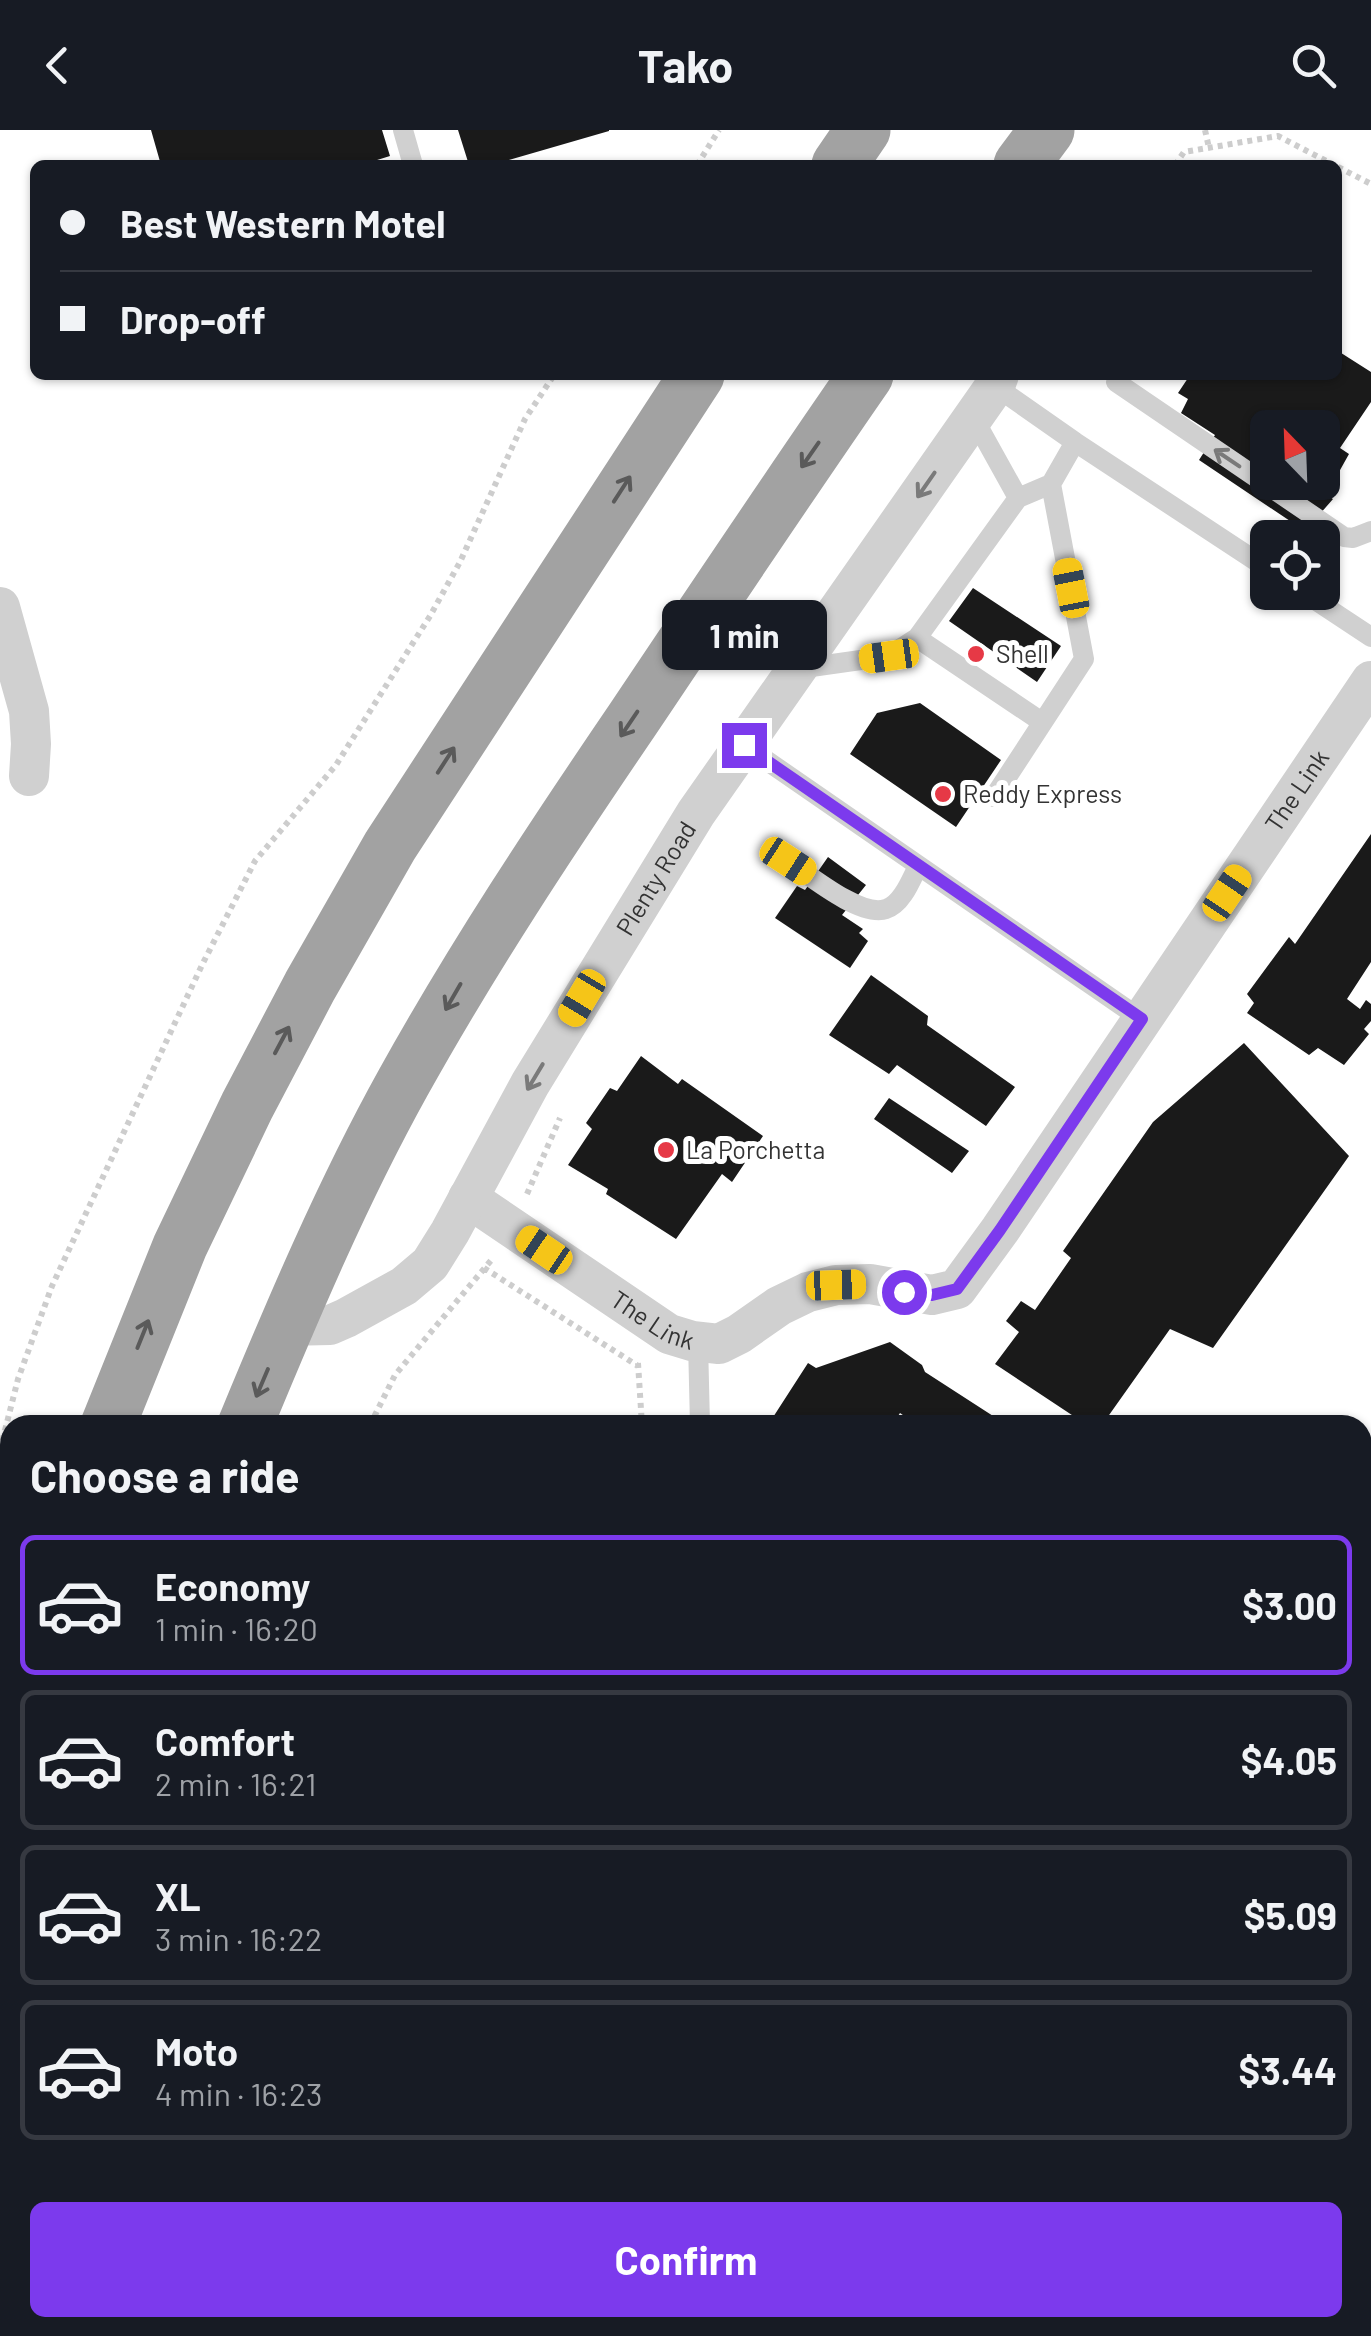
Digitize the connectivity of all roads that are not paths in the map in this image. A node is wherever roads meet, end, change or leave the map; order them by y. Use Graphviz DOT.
graph roads {
  1 [pos="403,130"];
  2 [pos="863,130"];
  3 [pos="1046,130"];
  4 [pos="412,160"];
  5 [pos="842,160"];
  6 [pos="1025,160"];
  7 [pos="694,380"];
  8 [pos="863,380"];
  9 [pos="1116,382"];
  10 [pos="989,393"];
  11 [pos="1075,442"];
  12 [pos="1051,484"];
  13 [pos="1018,498"];
  14 [pos="1370,527"];
  15 [pos="1250,557"];
  16 [pos="0,606"];
  17 [pos="1330,610"];
  18 [pos="918,638"];
  19 [pos="1371,638"];
  20 [pos="797,669"];
  21 [pos="1371,681"];
  22 [pos="1042,722"];
  23 [pos="744,745"];
  24 [pos="29,776"];
  25 [pos="994,797"];
  26 [pos="788,861"];
  27 [pos="918,866"];
  28 [pos="1142,1019"];
  29 [pos="468,1198"];
  30 [pos="286,1326"];
  31 [pos="698,1342"];
  32 [pos="112,1415"];
  33 [pos="248,1415"];
  34 [pos="700,1415"];
  1 -- 4 [label="lane"];
  2 -- 5 [label="highway"];
  3 -- 6 [label="highway"];
  32 -- 7 [label="highway, one-way"];
  8 -- 30 [label="highway, one-way"];
  14 -- 9 [label="lane, one-way"];
  10 -- 11 [label="lane"];
  10 -- 13 [label="lane"];
  10 -- 20 [label="street, Plenty Road, one-way"];
  11 -- 12 [label="lane"];
  11 -- 15 [label="lane"];
  12 -- 13 [label="lane"];
  12 -- 22 [label="lane"];
  13 -- 18 [label="lane"];
  16 -- 24 [label="street"];
  17 -- 19 [label="lane"];
  18 -- 20 [label="lane"];
  18 -- 22 [label="lane"];
  20 -- 23 [label="street, Plenty Road"];
  21 -- 28 [label="street, The Link"];
  22 -- 25 [label="lane"];
  23 -- 27 [label="lane"];
  23 -- 29 [label="street, Plenty Road, one-way"];
  26 -- 27 [label="lane"];
  27 -- 28 [label="lane"];
  28 -- 31 [label="street, The Link"];
  29 -- 30 [label="street, Plenty Road"];
  29 -- 31 [label="street, The Link"];
  30 -- 33 [label="highway, one-way"];
  31 -- 34 [label="lane"];
}
